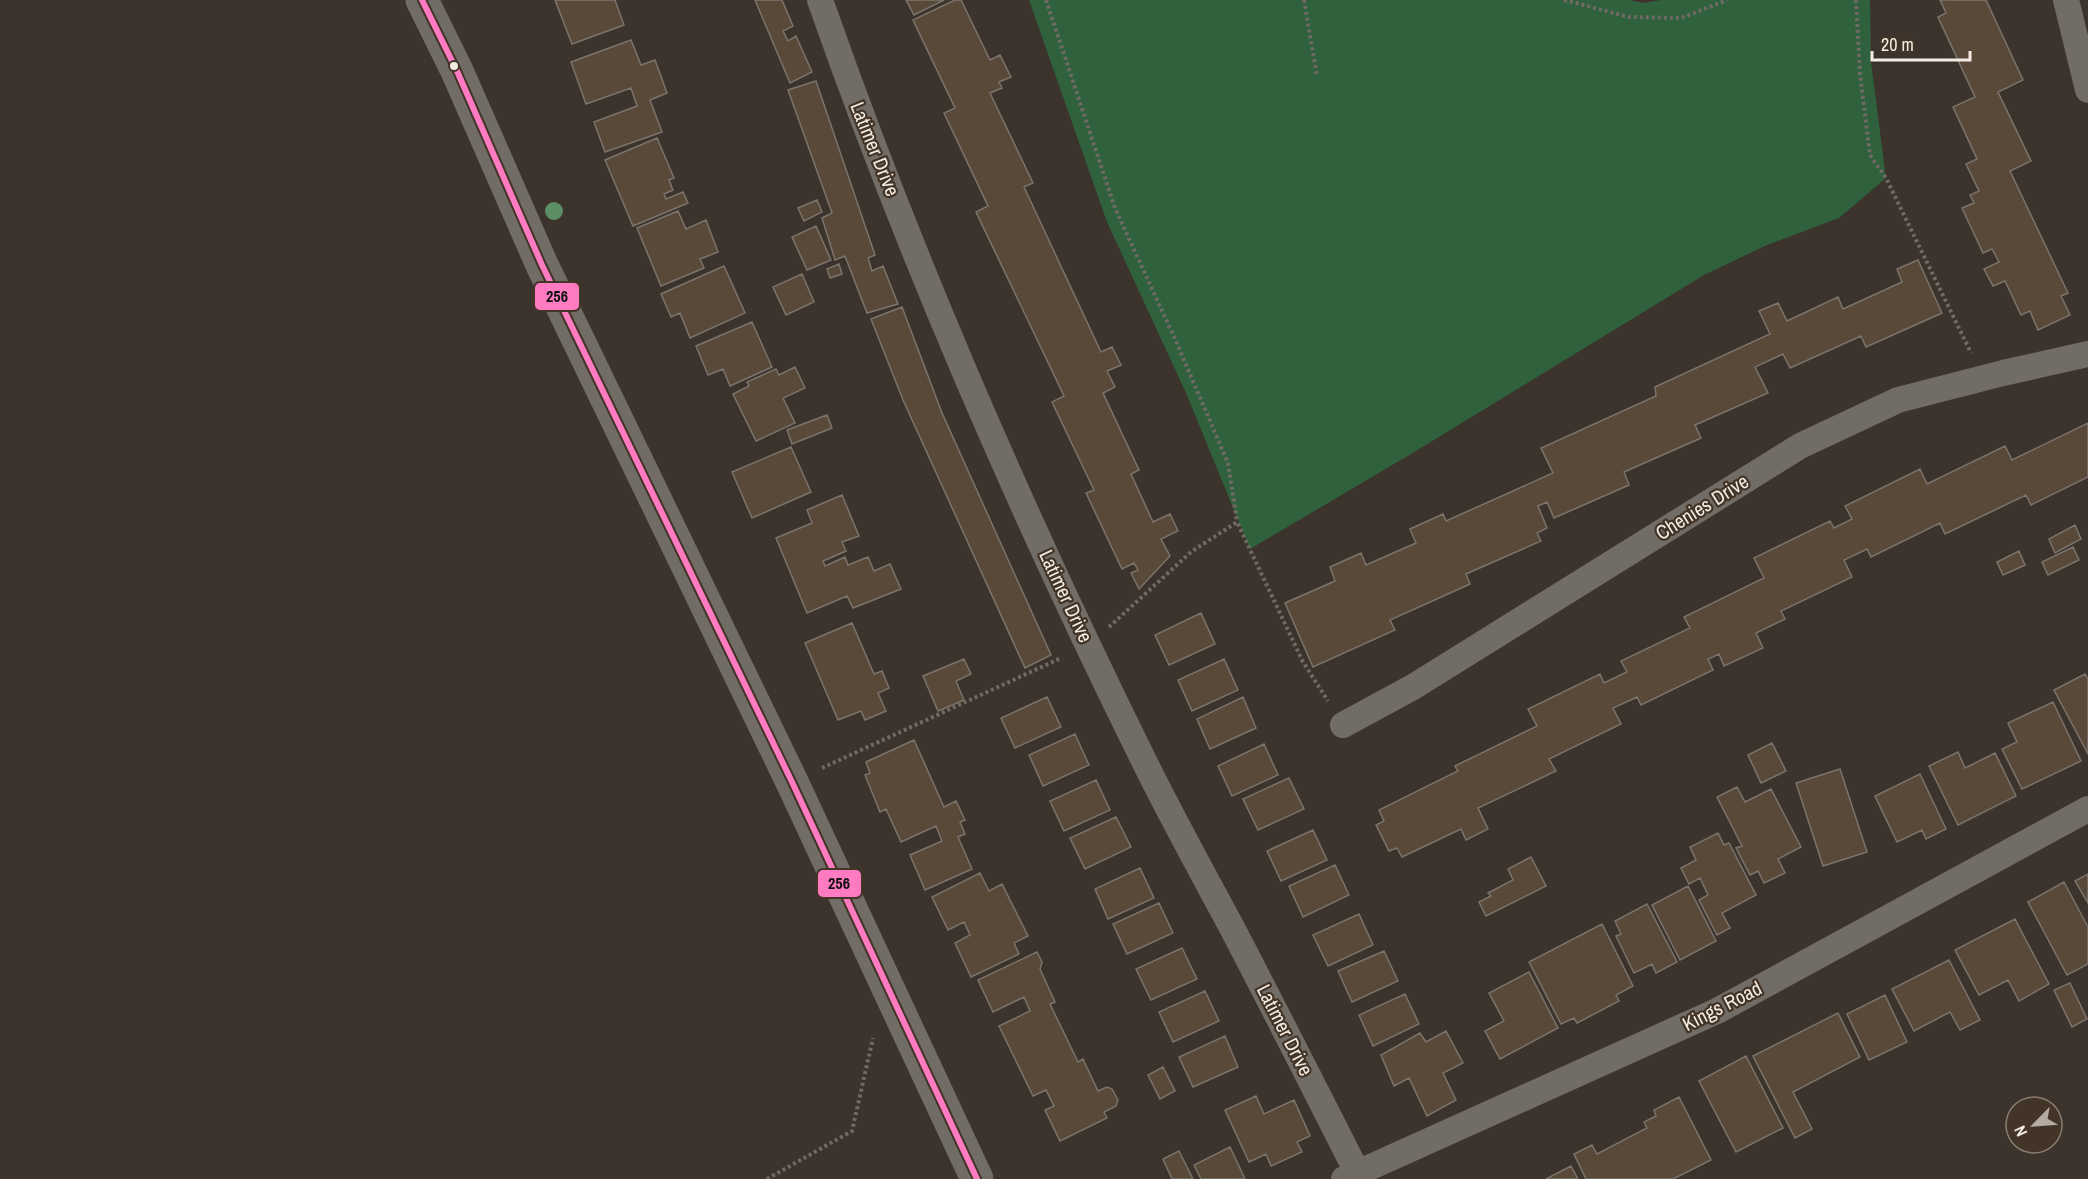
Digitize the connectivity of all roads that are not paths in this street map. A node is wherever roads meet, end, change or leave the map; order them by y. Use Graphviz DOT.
graph roads {
  1 [pos="422,0"];
  2 [pos="820,0"];
  3 [pos="2066,0"];
  4 [pos="2088,90"];
  5 [pos="2088,354"];
  6 [pos="1343,725"];
  7 [pos="2088,809"];
  8 [pos="1350,1176"];
  9 [pos="977,1179"];
  1 -- 9 [label="street"];
  2 -- 8 [label="street, Latimer Drive"];
  3 -- 4 [label="street"];
  5 -- 6 [label="street, Chenies Drive"];
  7 -- 8 [label="street, Kings Road"];
}
